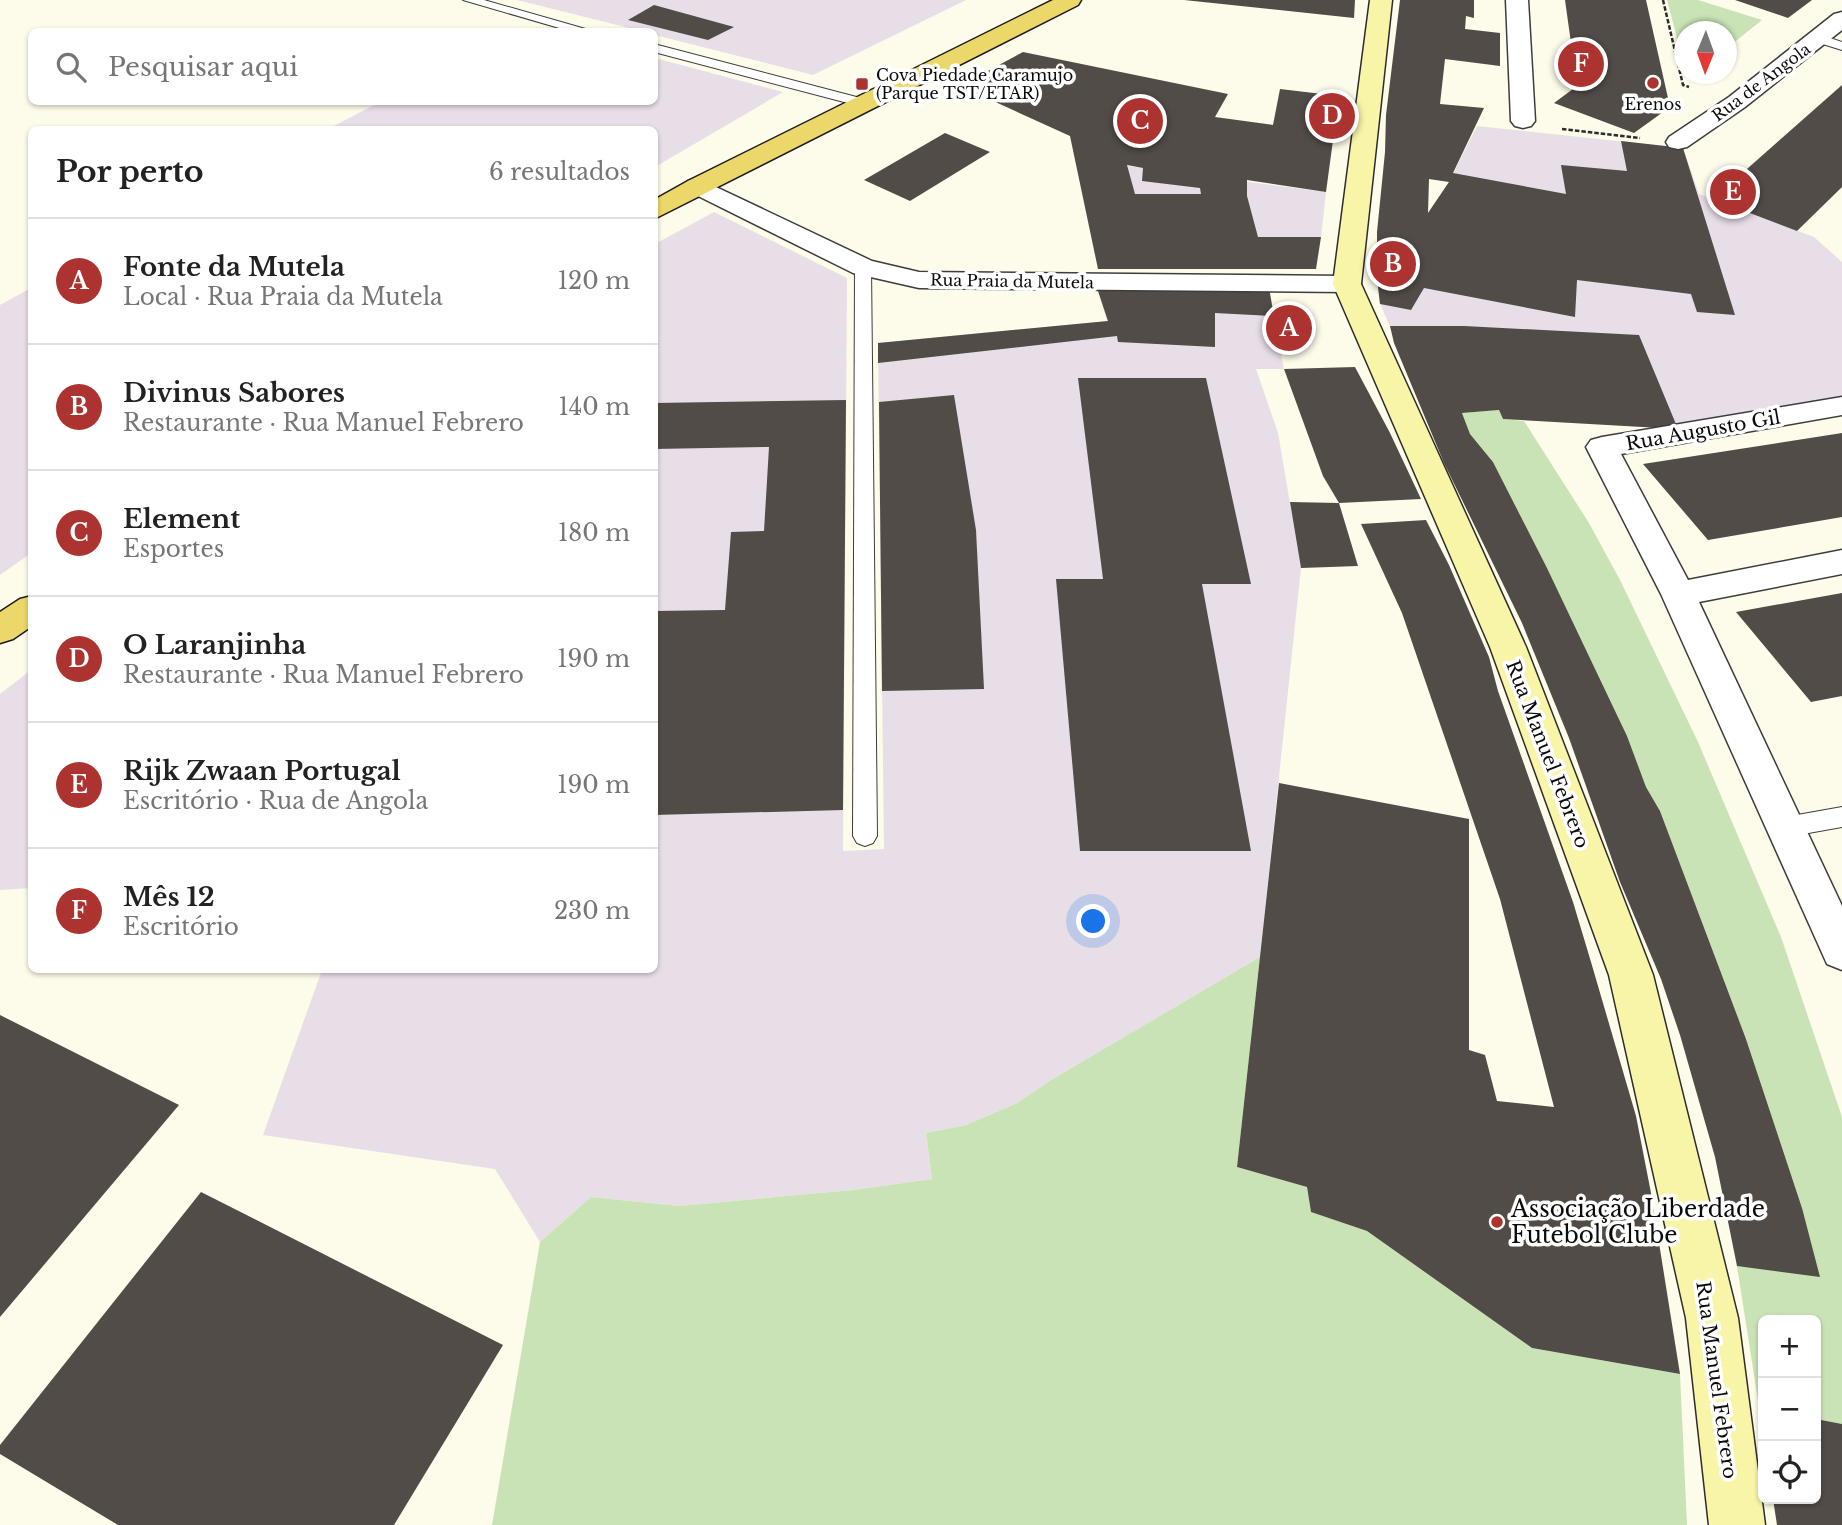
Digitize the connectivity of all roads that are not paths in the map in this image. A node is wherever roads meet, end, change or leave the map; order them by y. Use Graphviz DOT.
graph roads {
  1 [pos="469,0"];
  2 [pos="1070,0"];
  3 [pos="1381,0"];
  4 [pos="1517,0"];
  5 [pos="1842,19"];
  6 [pos="575,28"];
  7 [pos="1818,38"];
  8 [pos="1842,46"];
  9 [pos="658,49"];
  10 [pos="863,103"];
  11 [pos="1523,121"];
  12 [pos="1678,142"];
  13 [pos="697,186"];
  14 [pos="658,209"];
  15 [pos="863,267"];
  16 [pos="1347,284"];
  17 [pos="1842,406"];
  18 [pos="1842,562"];
  19 [pos="1678,594"];
  20 [pos="28,611"];
  21 [pos="0,630"];
  22 [pos="1842,817"];
  23 [pos="1786,827"];
  24 [pos="865,836"];
  25 [pos="1842,951"];
  26 [pos="1737,1525"];
  1 -- 6 [label="lane"];
  2 -- 10 [label="main road"];
  3 -- 16 [label="street"];
  4 -- 11 [label="street"];
  5 -- 7 [label="street, Rua de Angola"];
  7 -- 8 [label="lane"];
  7 -- 12 [label="street, Rua de Angola"];
  9 -- 10 [label="lane"];
  10 -- 13 [label="main road"];
  13 -- 14 [label="main road"];
  13 -- 15 [label="street, Rua Praia da Mutela"];
  15 -- 16 [label="street, Rua Praia da Mutela"];
  15 -- 24 [label="lane"];
  16 -- 26 [label="street, Rua Manuel Febrero"];
  17 -- 19 [label="street, Rua Augusto Gil"];
  18 -- 19 [label="street"];
  19 -- 23 [label="street, Rua Augusto Gil"];
  20 -- 21 [label="main road"];
  22 -- 23 [label="lane"];
  23 -- 25 [label="street, Rua Augusto Gil"];
}
